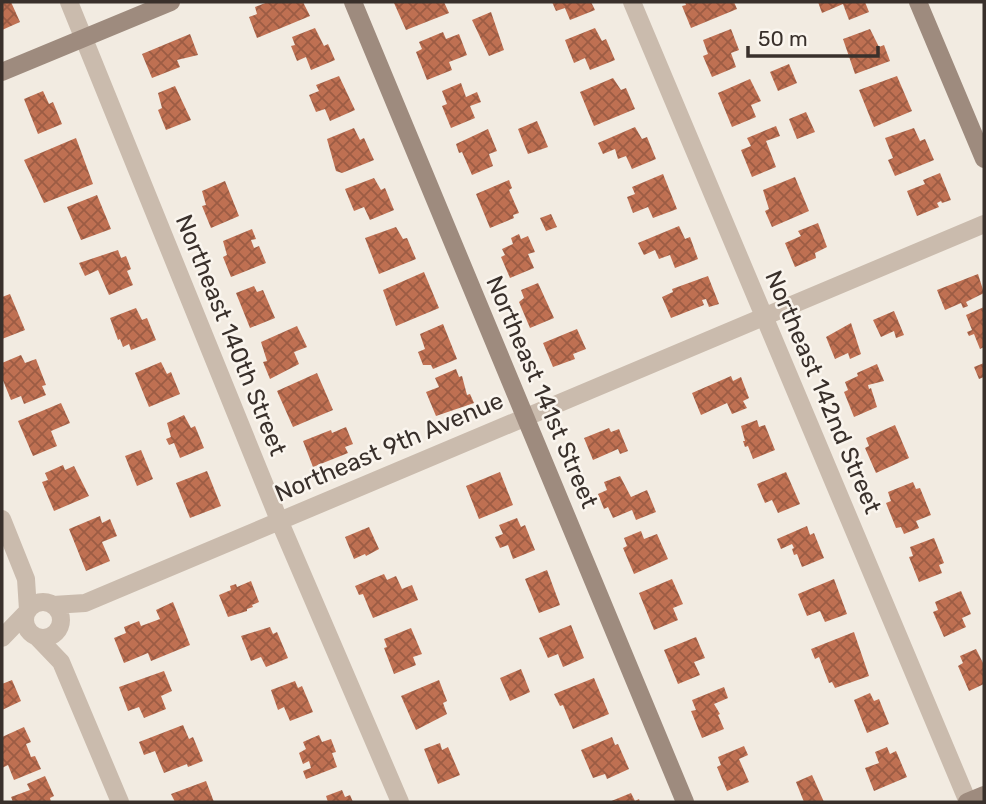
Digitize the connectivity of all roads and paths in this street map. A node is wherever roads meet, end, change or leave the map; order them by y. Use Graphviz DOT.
graph roads {
  1 [pos="69,2"];
  2 [pos="172,2"];
  3 [pos="353,2"];
  4 [pos="632,2"];
  5 [pos="918,2"];
  6 [pos="84,38"];
  7 [pos="2,72"];
  8 [pos="984,159"];
  9 [pos="984,224"];
  10 [pos="764,317"];
  11 [pos="525,416"];
  12 [pos="2,519"];
  13 [pos="279,520"];
  14 [pos="26,579"];
  15 [pos="85,603"];
  16 [pos="52,604"];
  17 [pos="28,611"];
  18 [pos="59,629"];
  19 [pos="37,637"];
  20 [pos="2,638"];
  21 [pos="61,662"];
  22 [pos="984,795"];
  23 [pos="120,802"];
  24 [pos="400,802"];
  25 [pos="685,802"];
  26 [pos="968,802"];
  1 -- 6 [label="street, Northeast 140th Street"];
  2 -- 6 [label="street"];
  3 -- 11 [label="street, Northeast 141st Street"];
  4 -- 10 [label="street, Northeast 142nd Street"];
  5 -- 8 [label="street"];
  6 -- 7 [label="street"];
  6 -- 13 [label="street, Northeast 140th Street"];
  9 -- 10 [label="street, Northeast 9th Avenue"];
  10 -- 11 [label="street, Northeast 9th Avenue"];
  10 -- 26 [label="street, Northeast 142nd Street"];
  11 -- 13 [label="street, Northeast 9th Avenue"];
  11 -- 25 [label="street, Northeast 141st Street"];
  12 -- 14 [label="street"];
  13 -- 15 [label="street, Northeast 9th Avenue"];
  13 -- 24 [label="street, Northeast 140th Street"];
  14 -- 16 [label="street"];
  14 -- 17 [label="street"];
  15 -- 16 [label="street, Northeast 9th Avenue"];
  15 -- 18 [label="street, Northeast 9th Avenue"];
  16 -- 17 [label="street"];
  16 -- 18 [label="street"];
  17 -- 19 [label="street"];
  17 -- 20 [label="street"];
  18 -- 19 [label="street"];
  18 -- 21 [label="street"];
  19 -- 20 [label="street"];
  19 -- 21 [label="street"];
  21 -- 23 [label="street"];
  22 -- 26 [label="street"];
}
